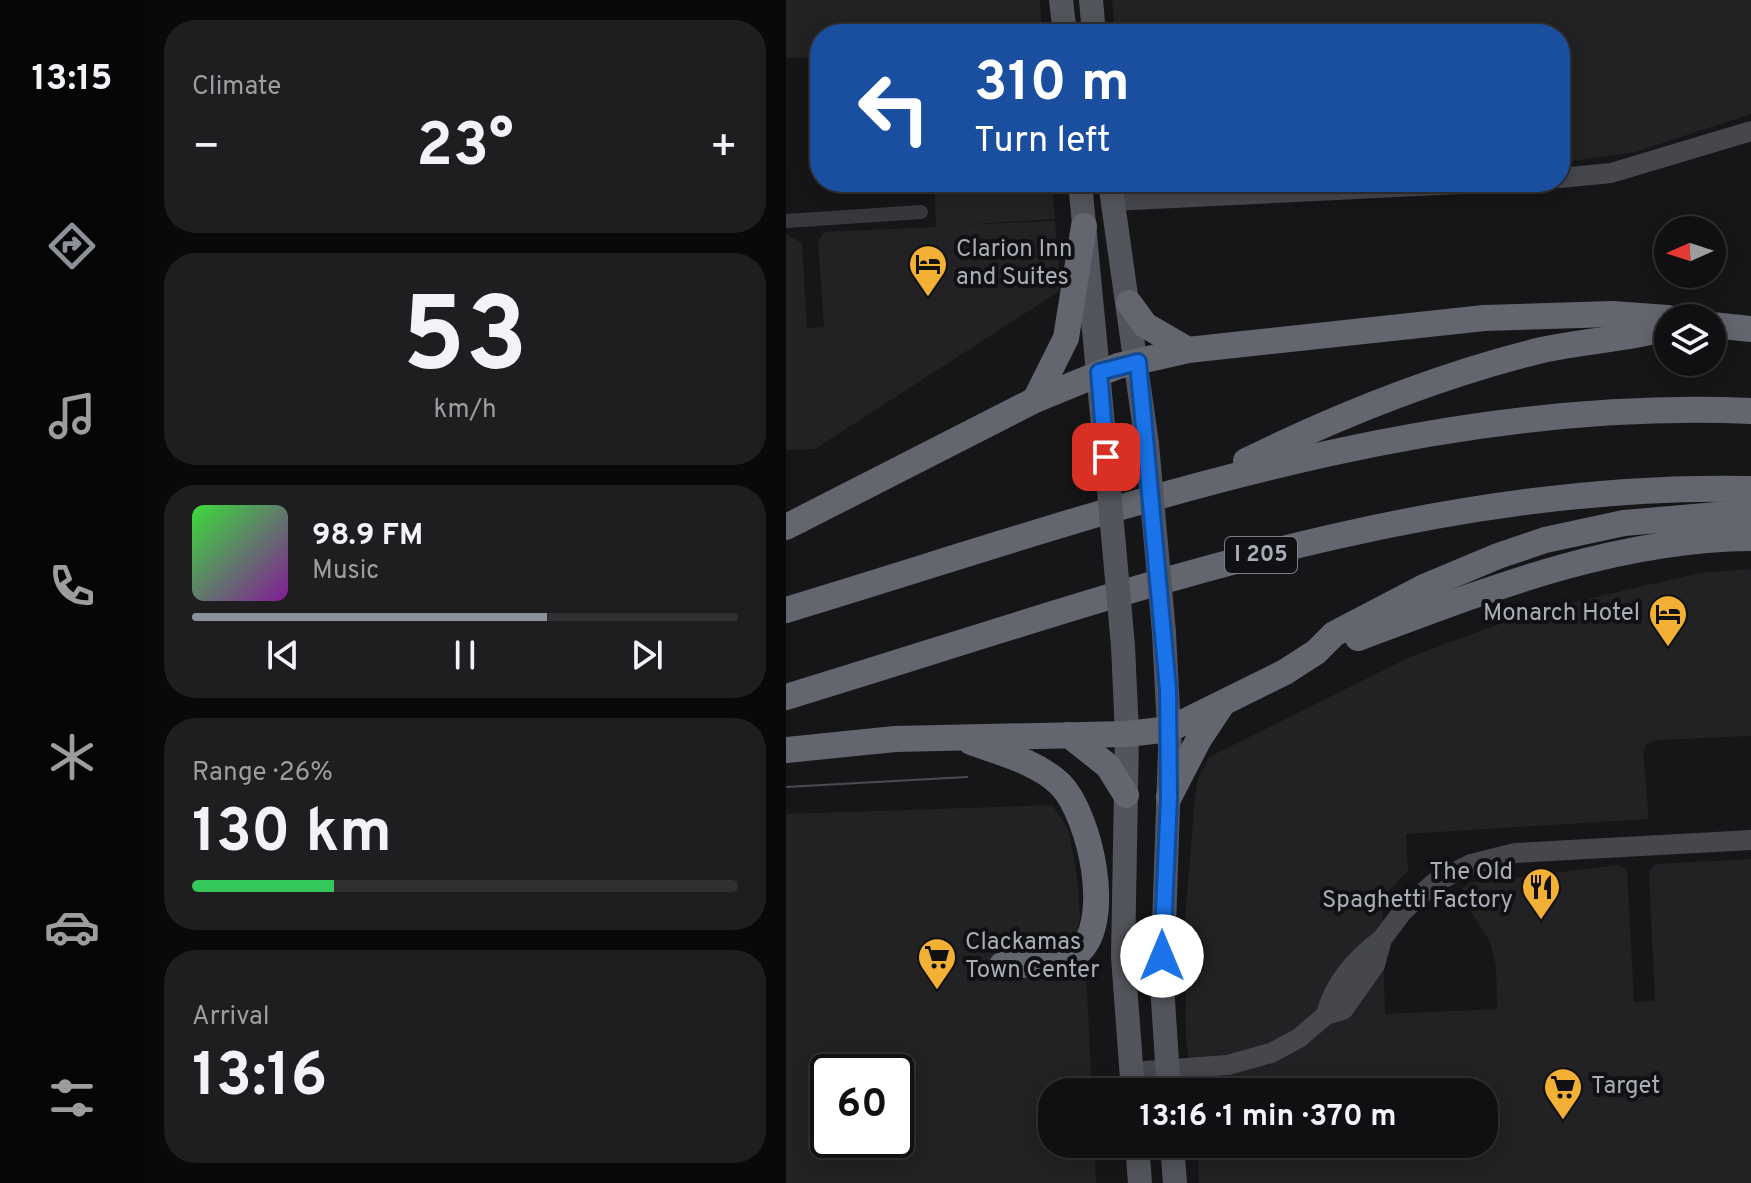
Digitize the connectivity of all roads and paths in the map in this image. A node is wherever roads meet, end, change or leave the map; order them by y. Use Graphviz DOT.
graph roads {
  1 [pos="1061,0"];
  2 [pos="1091,0"];
  3 [pos="1064,24"];
  4 [pos="1093,24"];
  5 [pos="1751,131"];
  6 [pos="1570,177"];
  7 [pos="1081,192"];
  8 [pos="1111,192"];
  9 [pos="921,212"];
  10 [pos="786,221"];
  11 [pos="1084,226"];
  12 [pos="1129,303"];
  13 [pos="1654,317"];
  14 [pos="1726,326"];
  15 [pos="1751,329"];
  16 [pos="1654,331"];
  17 [pos="1188,350"];
  18 [pos="1138,362"];
  19 [pos="1099,372"];
  20 [pos="1035,400"];
  21 [pos="1751,411"];
  22 [pos="1189,489"];
  23 [pos="1751,489"];
  24 [pos="1751,512"];
  25 [pos="786,527"];
  26 [pos="1751,538"];
  27 [pos="786,610"];
  28 [pos="1316,652"];
  29 [pos="786,697"];
  30 [pos="1223,704"];
  31 [pos="1170,729"];
  32 [pos="1127,734"];
  33 [pos="1069,735"];
  34 [pos="961,738"];
  35 [pos="786,750"];
  36 [pos="1126,795"];
  37 [pos="1169,797"];
  38 [pos="1751,840"];
  39 [pos="1002,965"];
  40 [pos="1132,1078"];
  41 [pos="1168,1078"];
  42 [pos="1179,1078"];
  43 [pos="1138,1158"];
  44 [pos="1173,1158"];
  45 [pos="1140,1183"];
  46 [pos="1175,1183"];
  1 -- 3 [label="main road"];
  2 -- 4 [label="main road"];
  5 -- 6 [label="street"];
  7 -- 11 [label="main road"];
  8 -- 12 [label="main road"];
  9 -- 10 [label="street"];
  11 -- 19 [label="main road"];
  11 -- 20 [label="highway"];
  12 -- 17 [label="highway"];
  12 -- 18 [label="main road"];
  13 -- 17 [label="highway"];
  14 -- 15 [label="highway"];
  16 -- 22 [label="highway"];
  17 -- 18 [label="highway"];
  18 -- 19 [label="highway"];
  18 -- 31 [label="main road, bridge"];
  19 -- 20 [label="highway"];
  19 -- 32 [label="main road, bridge"];
  20 -- 25 [label="highway"];
  21 -- 22 [label="highway"];
  22 -- 27 [label="highway"];
  23 -- 29 [label="highway, I 205"];
  24 -- 28 [label="highway"];
  26 -- 28 [label="highway"];
  28 -- 30 [label="highway"];
  30 -- 31 [label="highway"];
  30 -- 37 [label="highway"];
  31 -- 32 [label="highway"];
  31 -- 37 [label="main road"];
  32 -- 33 [label="highway"];
  32 -- 36 [label="main road"];
  33 -- 34 [label="highway"];
  33 -- 36 [label="highway"];
  34 -- 35 [label="highway"];
  34 -- 39 [label="highway"];
  36 -- 40 [label="main road"];
  37 -- 41 [label="main road"];
  38 -- 42 [label="street"];
  43 -- 45 [label="main road"];
  44 -- 46 [label="main road"];
}
